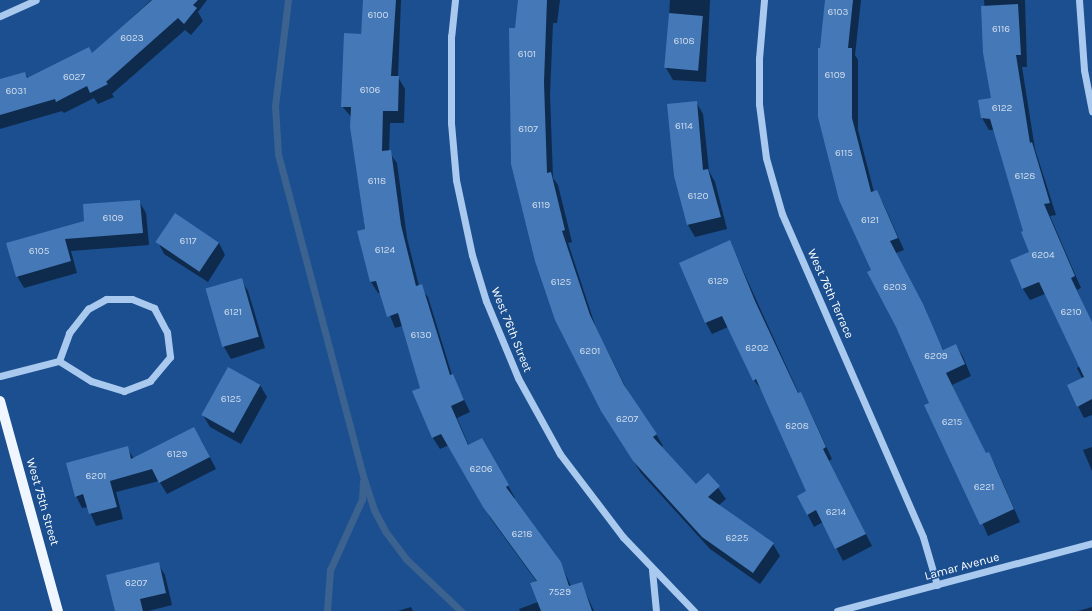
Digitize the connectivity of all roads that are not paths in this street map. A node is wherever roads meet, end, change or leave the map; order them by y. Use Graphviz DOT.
graph roads {
  1 [pos="36,0"];
  2 [pos="455,0"];
  3 [pos="764,0"];
  4 [pos="1079,0"];
  5 [pos="0,16"];
  6 [pos="1092,111"];
  7 [pos="59,361"];
  8 [pos="0,376"];
  9 [pos="0,401"];
  10 [pos="1092,543"];
  11 [pos="652,569"];
  12 [pos="937,585"];
  13 [pos="58,611"];
  14 [pos="656,611"];
  15 [pos="694,611"];
  16 [pos="837,611"];
  1 -- 5 [label="street"];
  2 -- 11 [label="street, West 76th Street"];
  3 -- 12 [label="street, West 76th Terrace"];
  4 -- 6 [label="street"];
  7 -- 7 [label="street"];
  7 -- 8 [label="street"];
  9 -- 13 [label="main road, West 75th Street"];
  10 -- 12 [label="street, Lamar Avenue"];
  11 -- 14 [label="street"];
  11 -- 15 [label="street, West 76th Street"];
  12 -- 16 [label="street, Lamar Avenue"];
}
